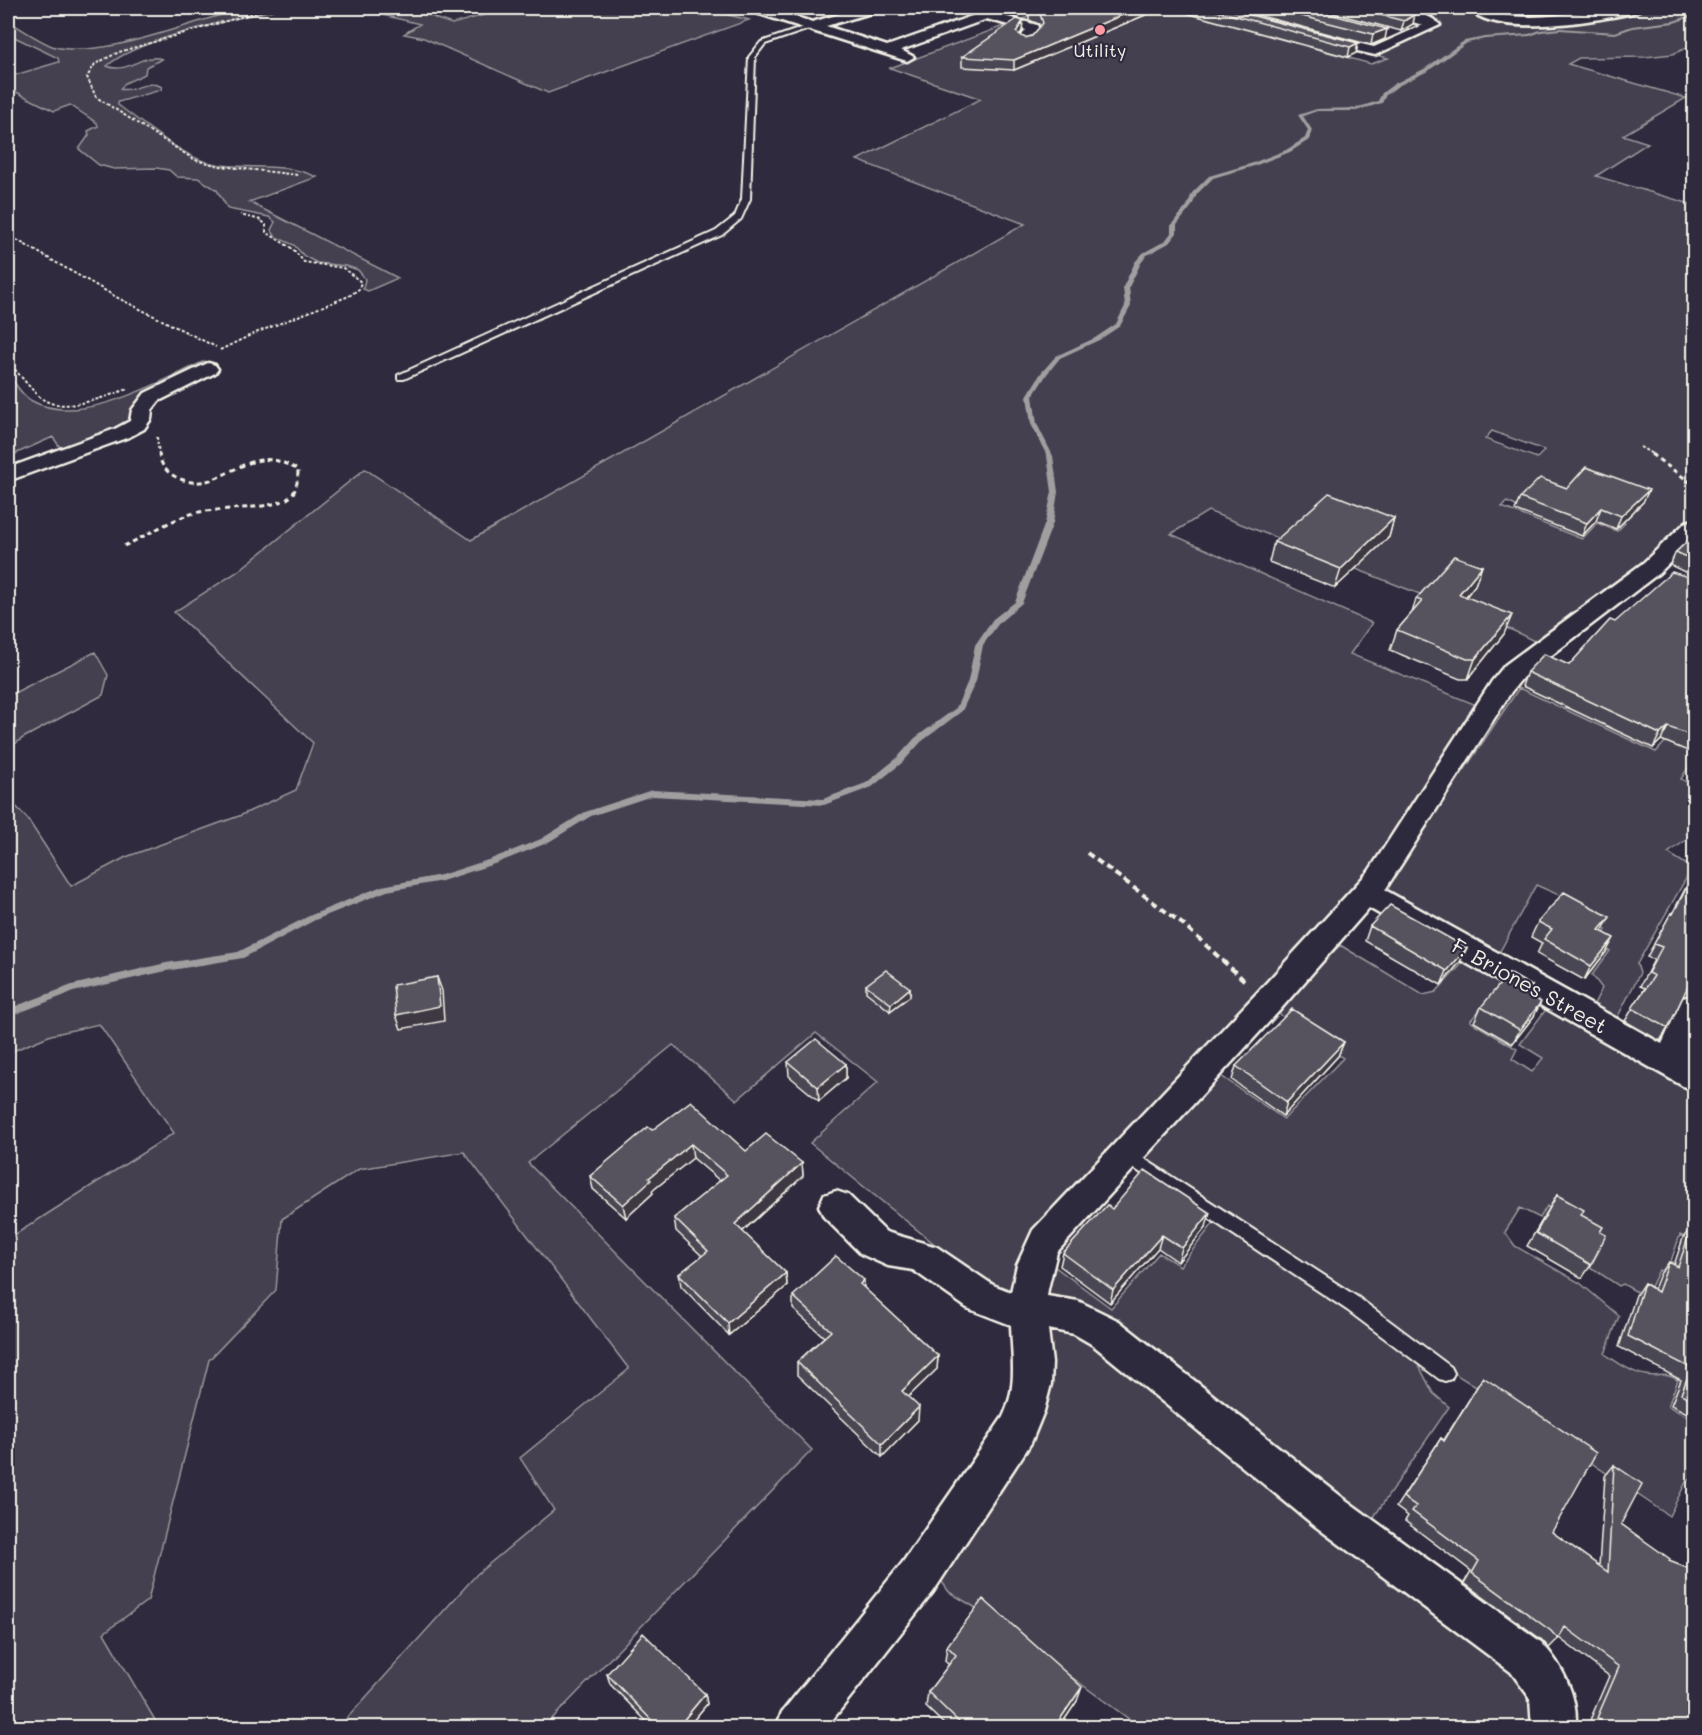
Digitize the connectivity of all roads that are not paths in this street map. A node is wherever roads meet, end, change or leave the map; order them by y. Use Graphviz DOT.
graph roads {
  1 [pos="755,8"];
  2 [pos="873,8"];
  3 [pos="964,8"];
  4 [pos="1378,8"];
  5 [pos="1474,8"];
  6 [pos="1636,8"];
  7 [pos="986,15"];
  8 [pos="813,26"];
  9 [pos="1382,32"];
  10 [pos="1311,35"];
  11 [pos="1406,39"];
  12 [pos="1024,42"];
  13 [pos="889,50"];
  14 [pos="911,58"];
  15 [pos="210,361"];
  16 [pos="401,377"];
  17 [pos="8,476"];
  18 [pos="1695,527"];
  19 [pos="1366,892"];
  20 [pos="1695,1007"];
  21 [pos="1682,1070"];
  22 [pos="1125,1154"];
  23 [pos="837,1206"];
  24 [pos="1027,1311"];
  25 [pos="1445,1373"];
  26 [pos="798,1728"];
  27 [pos="1554,1728"];
  1 -- 8 [label="street"];
  2 -- 8 [label="street"];
  3 -- 7 [label="street"];
  4 -- 11 [label="street"];
  5 -- 6 [label="street"];
  7 -- 12 [label="street"];
  7 -- 13 [label="street"];
  8 -- 13 [label="street"];
  8 -- 16 [label="lane"];
  9 -- 11 [label="street"];
  10 -- 11 [label="street"];
  13 -- 14 [label="street"];
  15 -- 17 [label="street"];
  18 -- 19 [label="street"];
  19 -- 21 [label="street, F. Briones Street"];
  19 -- 22 [label="street"];
  20 -- 21 [label="street"];
  22 -- 24 [label="street"];
  22 -- 25 [label="lane"];
  23 -- 24 [label="street"];
  24 -- 26 [label="street"];
  24 -- 27 [label="street"];
}
